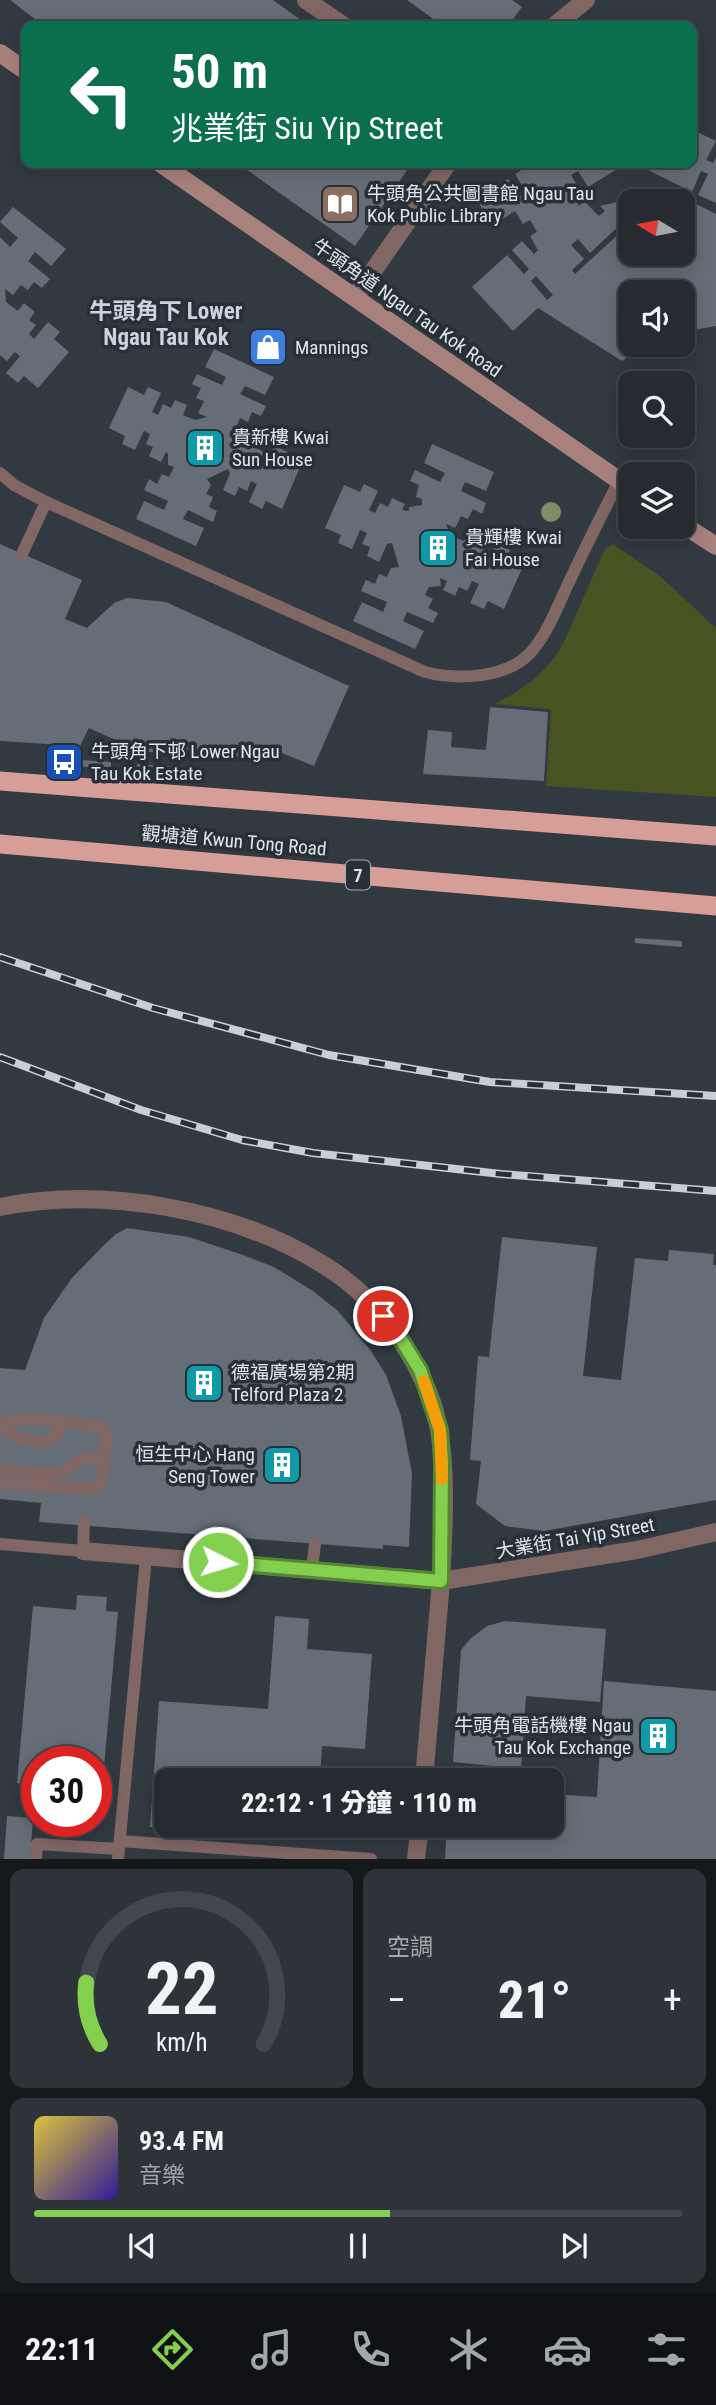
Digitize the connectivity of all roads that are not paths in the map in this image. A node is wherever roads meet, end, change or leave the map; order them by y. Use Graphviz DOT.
graph roads {
  1 [pos="306,0"];
  2 [pos="586,0"];
  3 [pos="337,21"];
  4 [pos="560,21"];
  5 [pos="0,53"];
  6 [pos="21,68"];
  7 [pos="167,168"];
  8 [pos="445,168"];
  9 [pos="355,297"];
  10 [pos="0,473"];
  11 [pos="618,479"];
  12 [pos="618,497"];
  13 [pos="46,502"];
  14 [pos="695,532"];
  15 [pos="716,546"];
  16 [pos="22,554"];
  17 [pos="0,781"];
  18 [pos="716,836"];
  19 [pos="0,844"];
  20 [pos="716,906"];
  21 [pos="0,1207"];
  22 [pos="61,1423"];
  23 [pos="0,1425"];
  24 [pos="104,1459"];
  25 [pos="0,1469"];
  26 [pos="0,1483"];
  27 [pos="85,1521"];
  28 [pos="716,1532"];
  29 [pos="220,1536"];
  30 [pos="0,1544"];
  31 [pos="314,1544"];
  32 [pos="83,1551"];
  33 [pos="146,1557"];
  34 [pos="218,1562"];
  35 [pos="313,1569"];
  36 [pos="441,1581"];
  37 [pos="425,1768"];
  38 [pos="418,1838"];
  39 [pos="119,1850"];
  40 [pos="36,1859"];
  41 [pos="371,1859"];
  42 [pos="416,1859"];
  1 -- 3 [label="street"];
  2 -- 4 [label="street"];
  5 -- 6 [label="main road"];
  7 -- 9 [label="main road, 牛頭角道 Ngau Tau Kok Road"];
  8 -- 9 [label="street"];
  9 -- 11 [label="main road, 牛頭角道 Ngau Tau Kok Road"];
  10 -- 13 [label="lane"];
  12 -- 13 [label="lane"];
  13 -- 16 [label="lane"];
  14 -- 15 [label="main road"];
  17 -- 18 [label="highway"];
  19 -- 20 [label="highway, 觀塘道 Kwun Tong Road / 7"];
  21 -- 36 [label="street"];
  22 -- 23 [label="lane"];
  22 -- 23 [label="lane"];
  22 -- 24 [label="lane"];
  24 -- 25 [label="lane"];
  24 -- 26 [label="lane"];
  27 -- 32 [label="lane"];
  28 -- 36 [label="street, 大業街 Tai Yip Street"];
  29 -- 34 [label="lane"];
  30 -- 32 [label="lane"];
  31 -- 35 [label="lane"];
  32 -- 33 [label="street, 大業街 Tai Yip Street"];
  33 -- 34 [label="street, 大業街 Tai Yip Street"];
  33 -- 39 [label="lane"];
  34 -- 35 [label="street, 大業街 Tai Yip Street"];
  35 -- 36 [label="street, 大業街 Tai Yip Street"];
  36 -- 37 [label="street"];
  38 -- 42 [label="street"];
  39 -- 40 [label="lane"];
  39 -- 41 [label="lane"];
}
